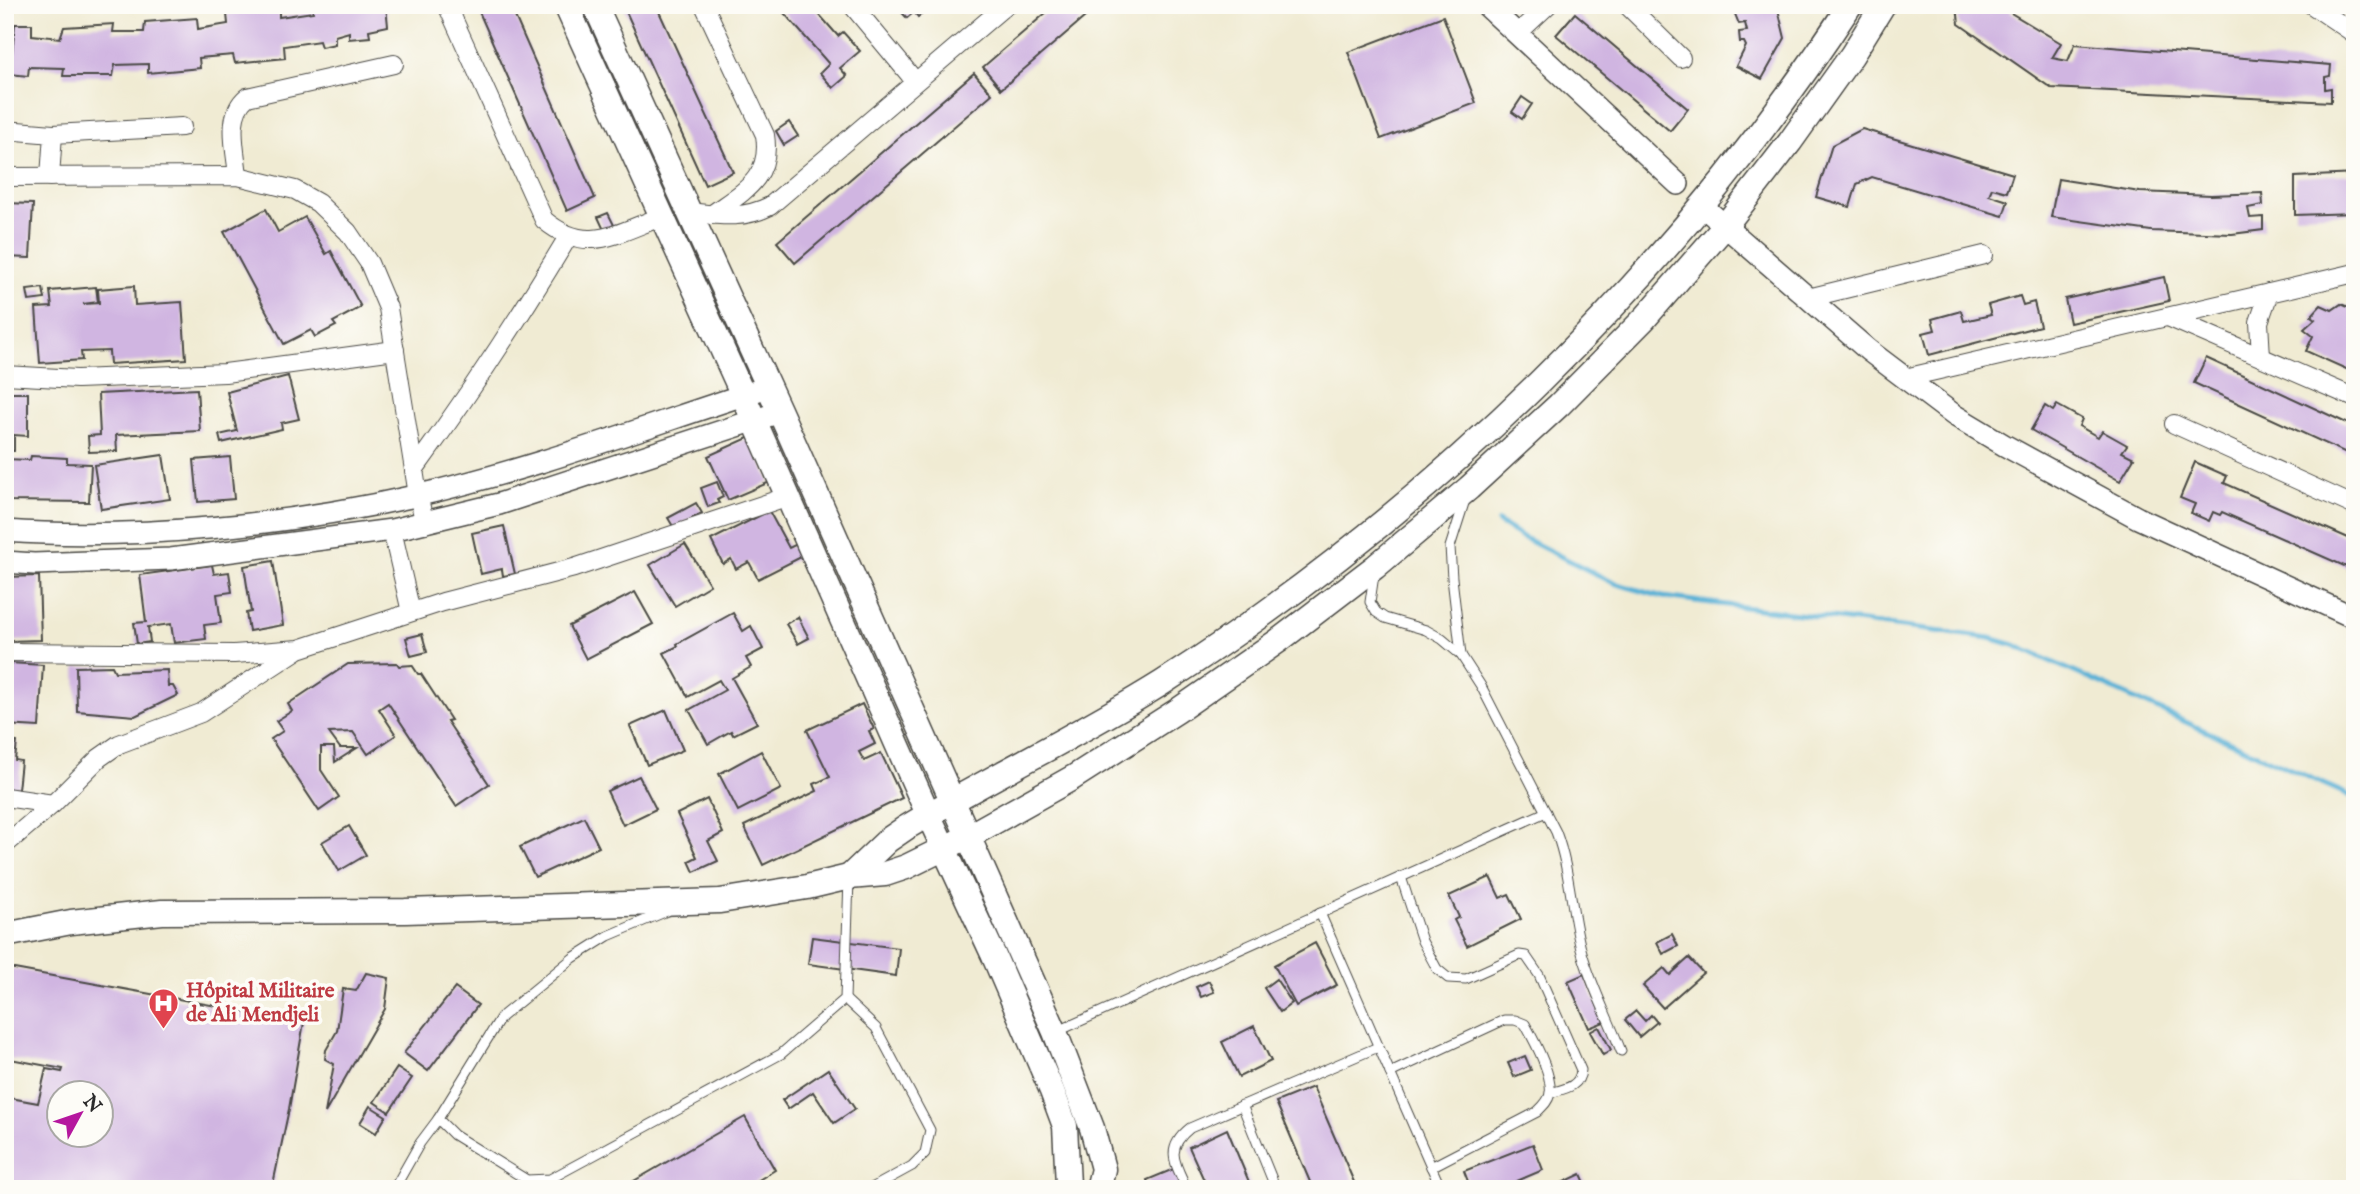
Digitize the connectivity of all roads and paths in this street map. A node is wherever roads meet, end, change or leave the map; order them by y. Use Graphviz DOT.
graph roads {
  1 [pos="447,5"];
  2 [pos="566,5"];
  3 [pos="595,5"];
  4 [pos="704,5"];
  5 [pos="852,5"];
  6 [pos="1006,5"];
  7 [pos="1486,5"];
  8 [pos="1548,5"];
  9 [pos="1627,5"];
  10 [pos="1850,5"];
  11 [pos="1883,5"];
  12 [pos="2312,5"];
  13 [pos="2353,30"];
  14 [pos="1517,34"];
  15 [pos="1681,58"];
  16 [pos="394,64"];
  17 [pos="915,81"];
  18 [pos="182,127"];
  19 [pos="5,130"];
  20 [pos="53,134"];
  21 [pos="238,176"];
  22 [pos="5,177"];
  23 [pos="51,177"];
  24 [pos="1678,184"];
  25 [pos="1701,205"];
  26 [pos="699,213"];
  27 [pos="661,217"];
  28 [pos="1725,226"];
  29 [pos="568,237"];
  30 [pos="1984,255"];
  31 [pos="2355,274"];
  32 [pos="2270,293"];
  33 [pos="1808,298"];
  34 [pos="2168,317"];
  35 [pos="395,350"];
  36 [pos="2261,358"];
  37 [pos="5,375"];
  38 [pos="1905,378"];
  39 [pos="768,387"];
  40 [pos="743,395"];
  41 [pos="2355,398"];
  42 [pos="780,412"];
  43 [pos="754,421"];
  44 [pos="2174,424"];
  45 [pos="414,470"];
  46 [pos="1469,488"];
  47 [pos="418,495"];
  48 [pos="786,497"];
  49 [pos="2355,506"];
  50 [pos="425,524"];
  51 [pos="392,530"];
  52 [pos="5,531"];
  53 [pos="5,562"];
  54 [pos="1375,567"];
  55 [pos="411,612"];
  56 [pos="2355,618"];
  57 [pos="299,649"];
  58 [pos="5,652"];
  59 [pos="1461,655"];
  60 [pos="5,797"];
  61 [pos="951,802"];
  62 [pos="53,804"];
  63 [pos="1546,812"];
  64 [pos="928,814"];
  65 [pos="967,837"];
  66 [pos="5,845"];
  67 [pos="943,847"];
  68 [pos="849,877"];
  69 [pos="1401,877"];
  70 [pos="686,903"];
  71 [pos="1320,913"];
  72 [pos="5,935"];
  73 [pos="845,999"];
  74 [pos="1055,1032"];
  75 [pos="1378,1047"];
  76 [pos="1621,1051"];
  77 [pos="1390,1073"];
  78 [pos="1550,1093"];
  79 [pos="1242,1105"];
  80 [pos="438,1119"];
  81 [pos="1431,1167"];
  82 [pos="1067,1188"];
  83 [pos="394,1189"];
  84 [pos="870,1189"];
  85 [pos="1098,1189"];
  86 [pos="1187,1189"];
  87 [pos="1276,1189"];
  88 [pos="1441,1189"];
  1 -- 29 [label="street"];
  2 -- 27 [label="main road"];
  3 -- 26 [label="main road"];
  4 -- 26 [label="street"];
  5 -- 17 [label="street"];
  6 -- 17 [label="street"];
  7 -- 14 [label="street"];
  8 -- 14 [label="street"];
  9 -- 15 [label="street"];
  10 -- 25 [label="main road"];
  11 -- 28 [label="main road"];
  12 -- 13 [label="street"];
  14 -- 24 [label="street"];
  16 -- 21 [label="street"];
  17 -- 26 [label="street"];
  18 -- 20 [label="street"];
  19 -- 20 [label="street"];
  20 -- 23 [label="street"];
  21 -- 23 [label="street"];
  21 -- 35 [label="street"];
  22 -- 23 [label="street"];
  24 -- 25 [label="street"];
  25 -- 28 [label="street"];
  25 -- 61 [label="main road"];
  26 -- 39 [label="main road"];
  27 -- 29 [label="street"];
  27 -- 40 [label="main road"];
  28 -- 33 [label="street"];
  28 -- 46 [label="main road"];
  29 -- 45 [label="street"];
  30 -- 33 [label="street"];
  31 -- 32 [label="street"];
  32 -- 34 [label="street"];
  32 -- 36 [label="street"];
  33 -- 38 [label="street"];
  34 -- 36 [label="street"];
  34 -- 38 [label="street"];
  35 -- 37 [label="street"];
  35 -- 45 [label="street"];
  36 -- 41 [label="street"];
  38 -- 56 [label="street"];
  39 -- 40 [label="street"];
  39 -- 42 [label="main road"];
  40 -- 43 [label="main road"];
  40 -- 47 [label="street"];
  42 -- 43 [label="street"];
  42 -- 61 [label="main road"];
  43 -- 48 [label="main road"];
  43 -- 50 [label="street"];
  44 -- 49 [label="street"];
  45 -- 47 [label="street"];
  46 -- 54 [label="main road"];
  46 -- 59 [label="lane"];
  47 -- 50 [label="street"];
  47 -- 52 [label="street"];
  48 -- 55 [label="street"];
  48 -- 64 [label="main road"];
  50 -- 51 [label="street"];
  51 -- 53 [label="street"];
  51 -- 55 [label="street"];
  54 -- 59 [label="lane"];
  54 -- 65 [label="main road"];
  55 -- 57 [label="street"];
  57 -- 58 [label="street"];
  57 -- 62 [label="street"];
  59 -- 63 [label="lane"];
  60 -- 62 [label="street"];
  61 -- 64 [label="main road"];
  61 -- 65 [label="main road"];
  62 -- 66 [label="street"];
  63 -- 69 [label="lane"];
  63 -- 76 [label="lane"];
  64 -- 67 [label="main road"];
  64 -- 68 [label="main road"];
  65 -- 67 [label="main road"];
  65 -- 74 [label="main road"];
  67 -- 68 [label="main road"];
  67 -- 82 [label="main road"];
  68 -- 70 [label="main road"];
  68 -- 73 [label="lane"];
  69 -- 71 [label="lane"];
  69 -- 78 [label="lane"];
  70 -- 72 [label="main road"];
  70 -- 80 [label="lane"];
  71 -- 74 [label="lane"];
  71 -- 75 [label="lane"];
  73 -- 80 [label="lane"];
  73 -- 84 [label="lane"];
  74 -- 85 [label="main road"];
  75 -- 77 [label="lane"];
  75 -- 79 [label="lane"];
  77 -- 78 [label="lane"];
  77 -- 81 [label="lane"];
  78 -- 81 [label="lane"];
  79 -- 86 [label="lane"];
  79 -- 87 [label="lane"];
  80 -- 83 [label="lane"];
  81 -- 88 [label="lane"];
}
